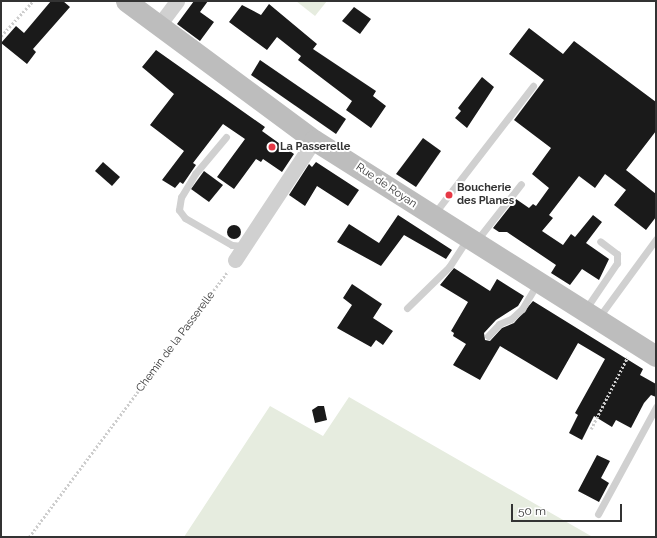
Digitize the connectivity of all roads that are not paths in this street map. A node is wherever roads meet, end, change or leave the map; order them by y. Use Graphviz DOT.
graph roads {
  1 [pos="126,1"];
  2 [pos="177,1"];
  3 [pos="159,25"];
  4 [pos="533,86"];
  5 [pos="226,137"];
  6 [pos="314,140"];
  7 [pos="521,184"];
  8 [pos="432,217"];
  9 [pos="656,239"];
  10 [pos="600,241"];
  11 [pos="471,242"];
  12 [pos="244,246"];
  13 [pos="235,260"];
  14 [pos="537,283"];
  15 [pos="407,308"];
  16 [pos="590,316"];
  17 [pos="488,336"];
  18 [pos="656,356"];
  19 [pos="656,407"];
  20 [pos="598,514"];
  1 -- 3 [label="main road, Rue de Royan"];
  2 -- 3 [label="street"];
  3 -- 6 [label="main road, Rue de Royan"];
  4 -- 8 [label="lane"];
  5 -- 12 [label="lane"];
  6 -- 8 [label="main road, Rue de Royan"];
  6 -- 12 [label="street"];
  7 -- 11 [label="lane"];
  8 -- 11 [label="main road, Rue de Royan"];
  9 -- 16 [label="lane"];
  10 -- 16 [label="lane"];
  11 -- 14 [label="main road, Rue de Royan"];
  11 -- 15 [label="lane"];
  12 -- 13 [label="street"];
  14 -- 16 [label="main road, Rue de Royan"];
  14 -- 17 [label="lane"];
  16 -- 18 [label="main road, Rue de Royan"];
  19 -- 20 [label="lane"];
}
